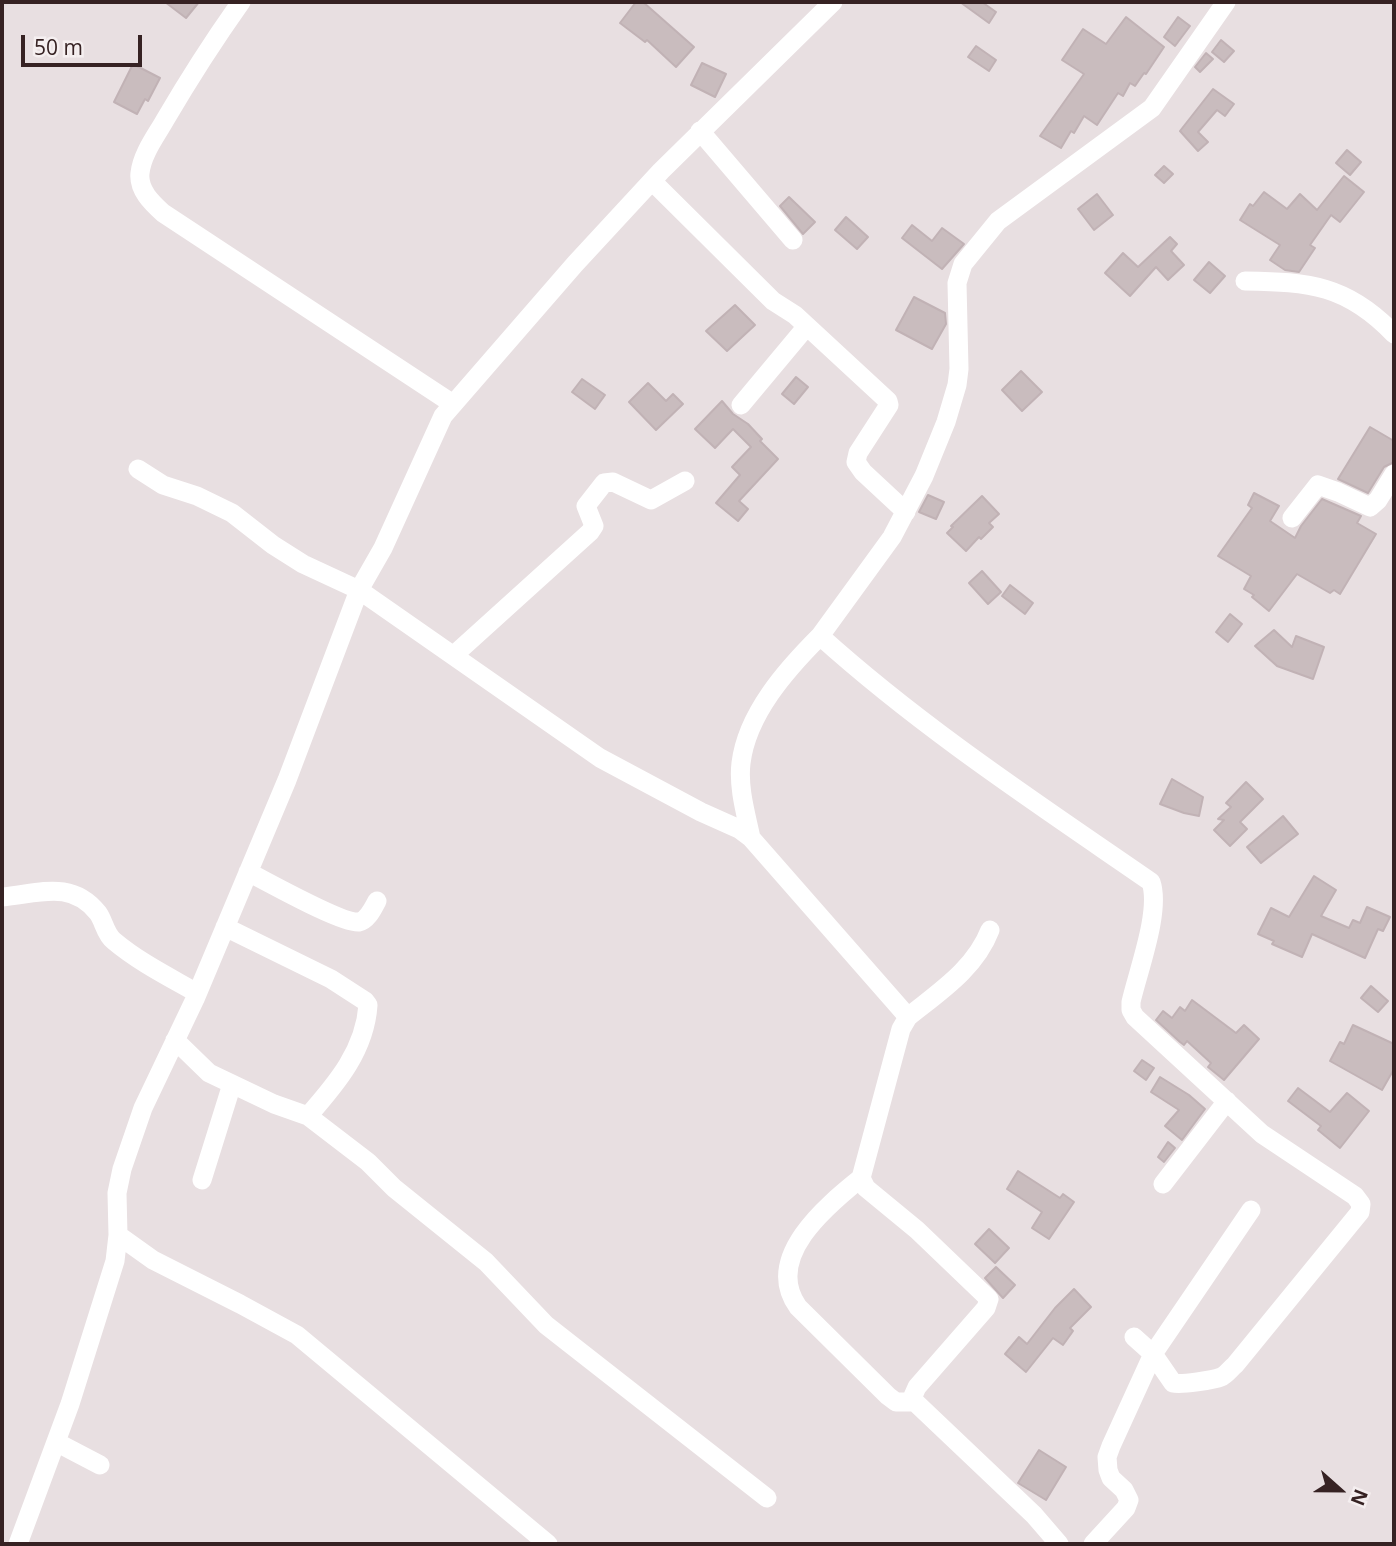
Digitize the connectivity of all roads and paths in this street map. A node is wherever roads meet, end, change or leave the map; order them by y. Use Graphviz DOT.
graph roads {
  1 [pos="241,2"];
  2 [pos="833,2"];
  3 [pos="1226,2"];
  4 [pos="700,131"];
  5 [pos="652,181"];
  6 [pos="793,240"];
  7 [pos="1245,281"];
  8 [pos="807,327"];
  9 [pos="1394,334"];
  10 [pos="453,404"];
  11 [pos="741,405"];
  12 [pos="138,469"];
  13 [pos="1394,474"];
  14 [pos="685,481"];
  15 [pos="906,512"];
  16 [pos="1292,518"];
  17 [pos="359,590"];
  18 [pos="820,636"];
  19 [pos="454,655"];
  20 [pos="751,838"];
  21 [pos="248,872"];
  22 [pos="2,897"];
  23 [pos="377,901"];
  24 [pos="225,927"];
  25 [pos="990,930"];
  26 [pos="197,993"];
  27 [pos="908,1017"];
  28 [pos="175,1040"];
  29 [pos="232,1084"];
  30 [pos="1227,1101"];
  31 [pos="308,1116"];
  32 [pos="861,1178"];
  33 [pos="202,1180"];
  34 [pos="1163,1184"];
  35 [pos="1251,1210"];
  36 [pos="118,1235"];
  37 [pos="1135,1337"];
  38 [pos="1153,1354"];
  39 [pos="915,1402"];
  40 [pos="56,1442"];
  41 [pos="100,1465"];
  42 [pos="767,1498"];
  43 [pos="18,1544"];
  44 [pos="548,1544"];
  45 [pos="1059,1544"];
  46 [pos="1093,1544"];
  1 -- 10 [label="street"];
  2 -- 4 [label="street"];
  3 -- 15 [label="street"];
  4 -- 5 [label="street"];
  4 -- 6 [label="street"];
  5 -- 8 [label="street"];
  5 -- 10 [label="street"];
  7 -- 9 [label="street"];
  8 -- 11 [label="street"];
  8 -- 15 [label="street"];
  10 -- 17 [label="street"];
  12 -- 17 [label="street"];
  13 -- 16 [label="street"];
  14 -- 19 [label="street"];
  15 -- 18 [label="street"];
  17 -- 19 [label="street"];
  17 -- 21 [label="street"];
  18 -- 20 [label="street"];
  18 -- 30 [label="street"];
  19 -- 20 [label="street"];
  20 -- 27 [label="street"];
  21 -- 23 [label="street"];
  21 -- 24 [label="street"];
  22 -- 26 [label="street"];
  24 -- 26 [label="street"];
  24 -- 31 [label="street"];
  25 -- 27 [label="street"];
  26 -- 28 [label="street"];
  27 -- 32 [label="street"];
  28 -- 29 [label="street"];
  28 -- 36 [label="street"];
  29 -- 31 [label="street"];
  29 -- 33 [label="street"];
  30 -- 34 [label="street"];
  30 -- 38 [label="street"];
  31 -- 42 [label="street"];
  32 -- 39 [label="street"];
  32 -- 39 [label="street"];
  35 -- 38 [label="street"];
  36 -- 40 [label="street"];
  36 -- 44 [label="street"];
  37 -- 38 [label="street"];
  38 -- 46 [label="street"];
  39 -- 45 [label="street"];
  40 -- 41 [label="street"];
  40 -- 43 [label="street"];
}
